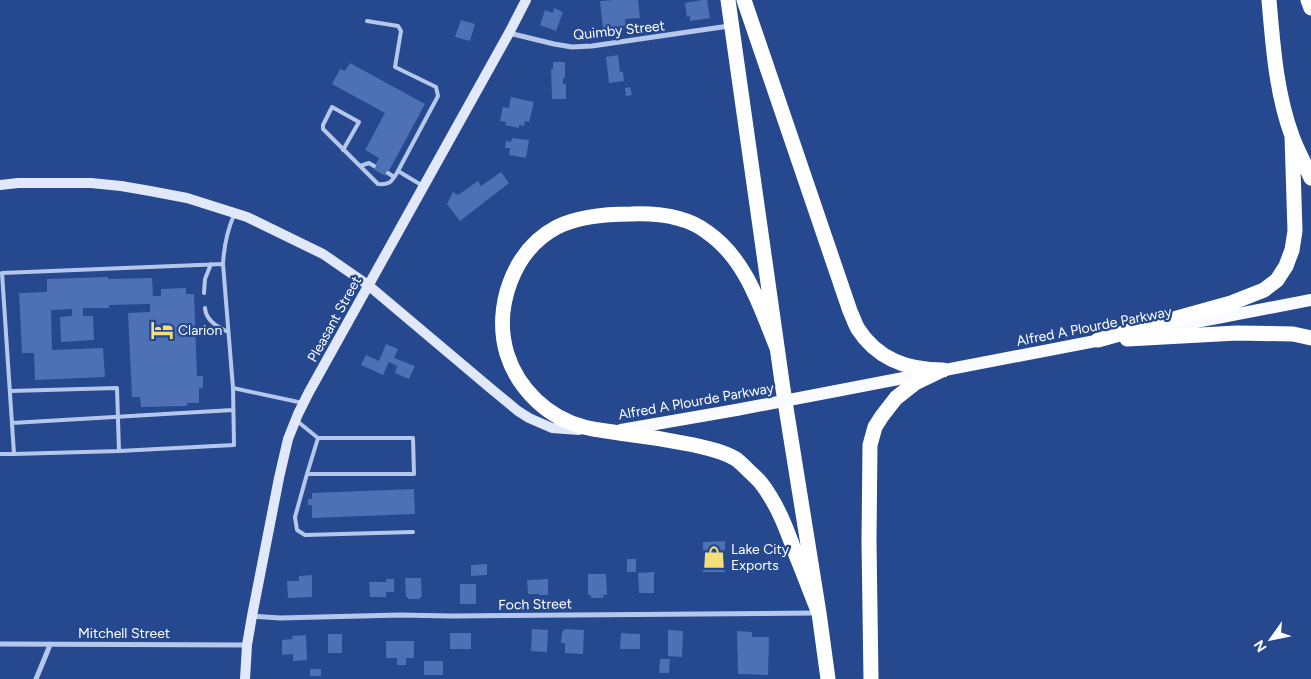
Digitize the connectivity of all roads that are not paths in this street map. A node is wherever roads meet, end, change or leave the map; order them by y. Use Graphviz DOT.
graph roads {
  1 [pos="526,0"];
  2 [pos="728,0"];
  3 [pos="744,0"];
  4 [pos="1269,0"];
  5 [pos="1308,0"];
  6 [pos="1311,8"];
  7 [pos="367,21"];
  8 [pos="732,26"];
  9 [pos="509,33"];
  10 [pos="1292,136"];
  11 [pos="343,150"];
  12 [pos="360,166"];
  13 [pos="374,166"];
  14 [pos="398,171"];
  15 [pos="388,173"];
  16 [pos="394,177"];
  17 [pos="1311,178"];
  18 [pos="0,185"];
  19 [pos="423,186"];
  20 [pos="234,213"];
  21 [pos="211,264"];
  22 [pos="223,264"];
  23 [pos="1,273"];
  24 [pos="368,285"];
  25 [pos="204,293"];
  26 [pos="1311,300"];
  27 [pos="205,308"];
  28 [pos="228,332"];
  29 [pos="1311,338"];
  30 [pos="1098,340"];
  31 [pos="777,348"];
  32 [pos="943,370"];
  33 [pos="233,388"];
  34 [pos="10,392"];
  35 [pos="303,403"];
  36 [pos="233,410"];
  37 [pos="118,417"];
  38 [pos="295,420"];
  39 [pos="12,424"];
  40 [pos="601,430"];
  41 [pos="318,438"];
  42 [pos="119,451"];
  43 [pos="0,454"];
  44 [pos="14,454"];
  45 [pos="307,474"];
  46 [pos="413,532"];
  47 [pos="819,613"];
  48 [pos="252,616"];
  49 [pos="0,644"];
  50 [pos="50,644"];
  51 [pos="247,644"];
  52 [pos="36,679"];
  53 [pos="245,679"];
  54 [pos="828,679"];
  55 [pos="872,679"];
  1 -- 9 [label="main road, Pleasant Street"];
  2 -- 8 [label="highway"];
  3 -- 32 [label="highway"];
  4 -- 10 [label="highway"];
  5 -- 6 [label="highway"];
  7 -- 14 [label="lane"];
  8 -- 9 [label="street, Quimby Street"];
  8 -- 31 [label="highway"];
  9 -- 19 [label="main road, Pleasant Street"];
  10 -- 17 [label="highway"];
  10 -- 30 [label="highway"];
  11 -- 11 [label="lane"];
  11 -- 12 [label="lane"];
  12 -- 13 [label="lane"];
  12 -- 16 [label="lane"];
  14 -- 16 [label="lane"];
  14 -- 19 [label="lane"];
  15 -- 16 [label="lane"];
  18 -- 20 [label="main road, Alfred A Plourde Parkway"];
  19 -- 24 [label="main road, Pleasant Street"];
  20 -- 22 [label="lane"];
  20 -- 24 [label="main road, Alfred A Plourde Parkway"];
  21 -- 22 [label="lane"];
  21 -- 23 [label="lane"];
  21 -- 25 [label="lane"];
  22 -- 28 [label="lane"];
  23 -- 34 [label="lane"];
  24 -- 35 [label="main road, Pleasant Street"];
  24 -- 40 [label="main road, Alfred A Plourde Parkway"];
  26 -- 30 [label="main road, Alfred A Plourde Parkway"];
  27 -- 28 [label="lane"];
  28 -- 33 [label="lane"];
  29 -- 30 [label="highway"];
  30 -- 32 [label="main road, Alfred A Plourde Parkway"];
  31 -- 40 [label="highway"];
  31 -- 47 [label="highway"];
  32 -- 40 [label="main road, Alfred A Plourde Parkway, bridge"];
  32 -- 55 [label="highway"];
  33 -- 35 [label="lane"];
  33 -- 36 [label="lane"];
  34 -- 37 [label="lane"];
  34 -- 39 [label="lane"];
  35 -- 38 [label="main road, Pleasant Street"];
  36 -- 37 [label="lane"];
  36 -- 42 [label="lane"];
  37 -- 39 [label="lane"];
  37 -- 42 [label="lane"];
  38 -- 41 [label="lane"];
  38 -- 48 [label="main road, Pleasant Street"];
  39 -- 44 [label="lane"];
  40 -- 47 [label="highway"];
  41 -- 45 [label="lane"];
  41 -- 45 [label="lane"];
  42 -- 44 [label="lane"];
  43 -- 44 [label="lane"];
  45 -- 46 [label="lane"];
  47 -- 48 [label="street, Foch Street"];
  47 -- 54 [label="highway"];
  48 -- 51 [label="main road, Pleasant Street"];
  49 -- 50 [label="street, Mitchell Street"];
  50 -- 51 [label="street, Mitchell Street"];
  50 -- 52 [label="street"];
  51 -- 53 [label="main road, Pleasant Street"];
}
